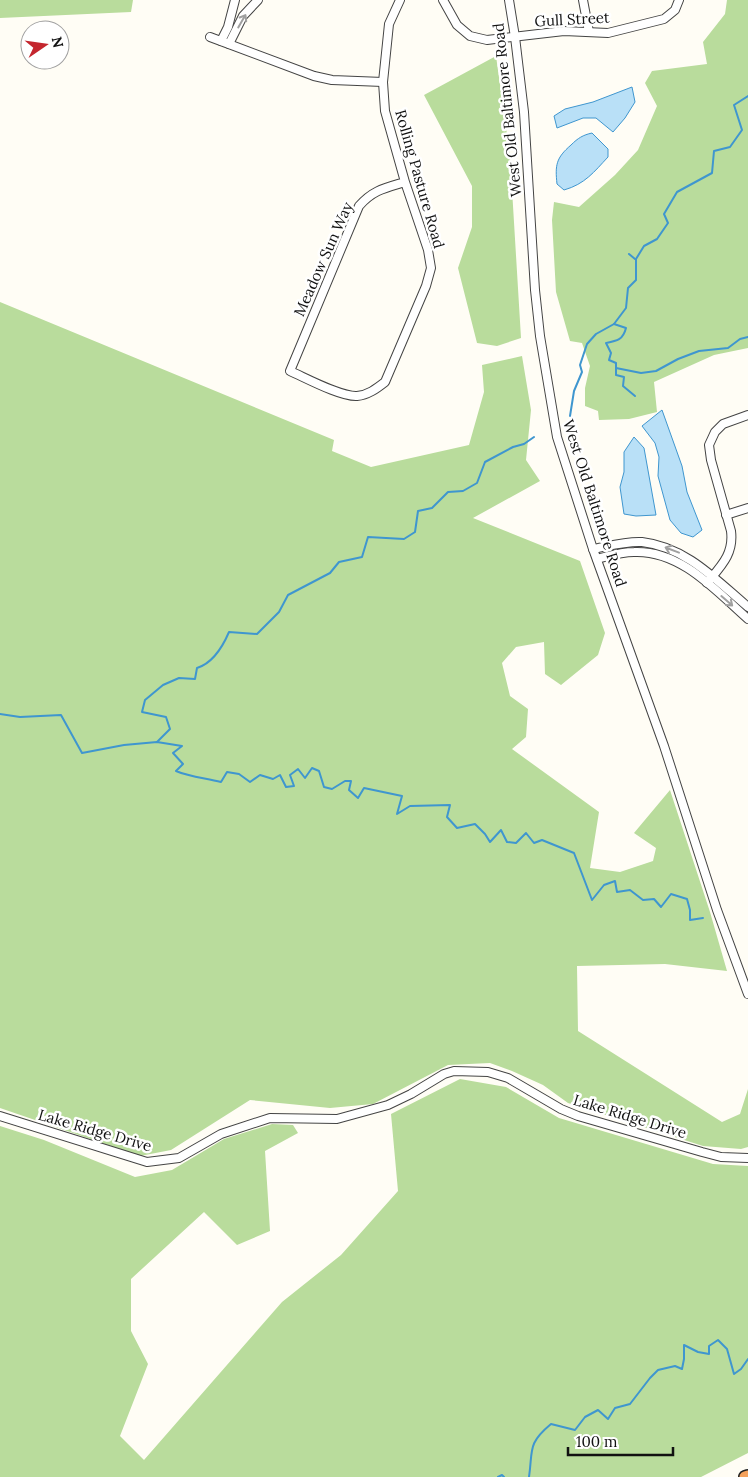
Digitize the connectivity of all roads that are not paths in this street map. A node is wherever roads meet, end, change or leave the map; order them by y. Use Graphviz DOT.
graph roads {
  1 [pos="235,0"];
  2 [pos="258,0"];
  3 [pos="400,0"];
  4 [pos="443,0"];
  5 [pos="509,0"];
  6 [pos="583,0"];
  7 [pos="679,0"];
  8 [pos="589,32"];
  9 [pos="210,37"];
  10 [pos="515,37"];
  11 [pos="225,42"];
  12 [pos="383,82"];
  13 [pos="405,182"];
  14 [pos="290,371"];
  15 [pos="748,415"];
  16 [pos="748,508"];
  17 [pos="726,514"];
  18 [pos="593,549"];
  19 [pos="596,559"];
  20 [pos="712,576"];
  21 [pos="707,583"];
  22 [pos="748,607"];
  23 [pos="748,619"];
  24 [pos="748,994"];
  25 [pos="0,1116"];
  26 [pos="748,1158"];
  1 -- 11 [label="street"];
  11 -- 2 [label="street, one-way"];
  3 -- 12 [label="street, Rolling Pasture Road"];
  4 -- 10 [label="street, Gull Street"];
  5 -- 10 [label="street, West Old Baltimore Road"];
  6 -- 8 [label="street"];
  7 -- 8 [label="street, Gull Street"];
  8 -- 10 [label="street, Gull Street"];
  9 -- 11 [label="street"];
  10 -- 18 [label="street, West Old Baltimore Road"];
  11 -- 12 [label="street"];
  12 -- 13 [label="street, Rolling Pasture Road"];
  13 -- 14 [label="street, Meadow Sun Way"];
  13 -- 14 [label="street, Rolling Pasture Road"];
  15 -- 17 [label="street"];
  16 -- 17 [label="street"];
  17 -- 20 [label="street"];
  18 -- 19 [label="street, West Old Baltimore Road"];
  20 -- 18 [label="street, one-way"];
  19 -- 21 [label="street"];
  19 -- 24 [label="street, West Old Baltimore Road"];
  20 -- 21 [label="street"];
  20 -- 22 [label="street"];
  21 -- 23 [label="street, one-way"];
  25 -- 26 [label="street, Lake Ridge Drive"];
}
